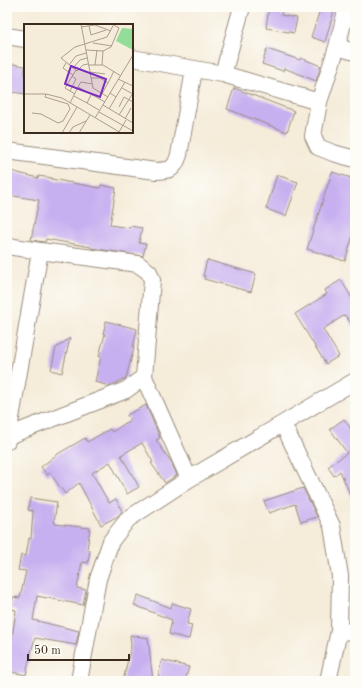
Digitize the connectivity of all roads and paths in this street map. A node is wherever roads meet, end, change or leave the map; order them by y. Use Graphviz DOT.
graph roads {
  1 [pos="242,7"];
  2 [pos="347,7"];
  3 [pos="7,36"];
  4 [pos="24,39"];
  5 [pos="337,47"];
  6 [pos="355,52"];
  7 [pos="133,58"];
  8 [pos="194,70"];
  9 [pos="223,74"];
  10 [pos="319,102"];
  11 [pos="7,151"];
  12 [pos="355,159"];
  13 [pos="7,246"];
  14 [pos="40,251"];
  15 [pos="144,377"];
  16 [pos="355,381"];
  17 [pos="283,424"];
  18 [pos="7,438"];
  19 [pos="190,479"];
  20 [pos="339,630"];
  21 [pos="355,632"];
  22 [pos="79,681"];
  23 [pos="328,681"];
  1 -- 9 [label="street"];
  2 -- 5 [label="street"];
  3 -- 4 [label="street"];
  5 -- 6 [label="street"];
  5 -- 10 [label="street"];
  7 -- 8 [label="street"];
  8 -- 9 [label="street"];
  8 -- 11 [label="street"];
  9 -- 10 [label="street"];
  10 -- 12 [label="street"];
  13 -- 14 [label="street"];
  14 -- 15 [label="street"];
  14 -- 18 [label="street"];
  15 -- 18 [label="street"];
  15 -- 19 [label="street"];
  16 -- 17 [label="street"];
  17 -- 19 [label="street"];
  17 -- 20 [label="street"];
  19 -- 22 [label="street"];
  20 -- 21 [label="street"];
  20 -- 23 [label="street"];
}
